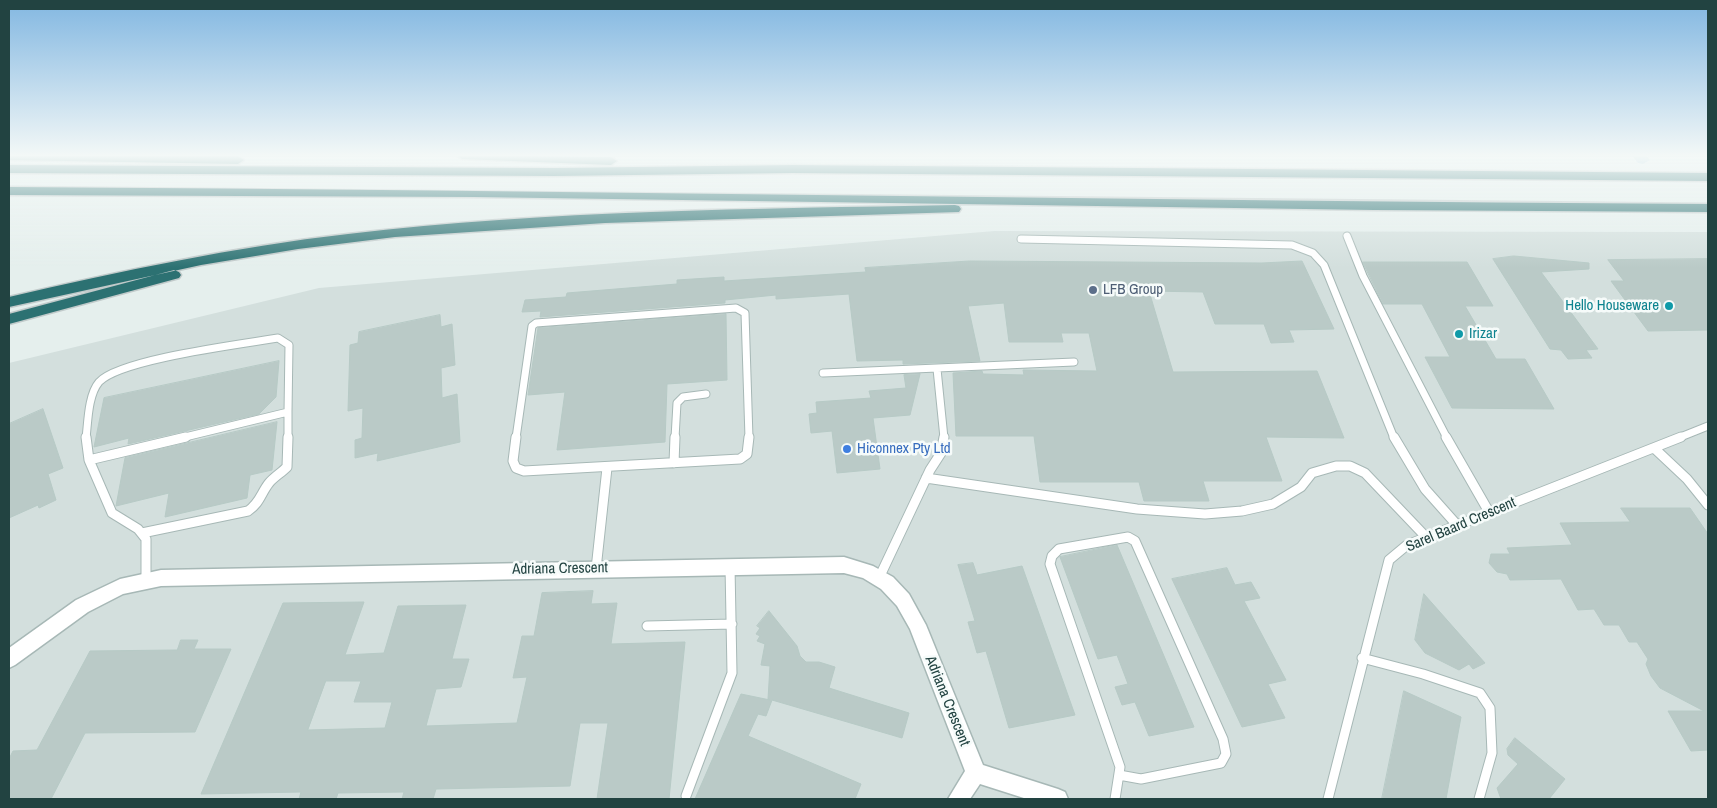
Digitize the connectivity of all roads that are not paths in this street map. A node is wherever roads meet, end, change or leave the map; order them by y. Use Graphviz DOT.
graph roads {
  1 [pos="406,193"];
  2 [pos="1374,206"];
  3 [pos="1708,208"];
  4 [pos="1347,236"];
  5 [pos="1021,239"];
  6 [pos="277,249"];
  7 [pos="9,302"];
  8 [pos="9,319"];
  9 [pos="1074,362"];
  10 [pos="937,369"];
  11 [pos="823,374"];
  12 [pos="706,394"];
  13 [pos="288,412"];
  14 [pos="1708,426"];
  15 [pos="1654,448"];
  16 [pos="89,460"];
  17 [pos="674,463"];
  18 [pos="607,468"];
  19 [pos="926,478"];
  20 [pos="1705,495"];
  21 [pos="1708,505"];
  22 [pos="1489,512"];
  23 [pos="1457,525"];
  24 [pos="142,533"];
  25 [pos="1426,537"];
  26 [pos="730,566"];
  27 [pos="596,568"];
  28 [pos="878,578"];
  29 [pos="146,581"];
  30 [pos="732,624"];
  31 [pos="646,626"];
  32 [pos="1362,658"];
  33 [pos="9,659"];
  34 [pos="976,773"];
  35 [pos="1119,775"];
  36 [pos="686,796"];
  37 [pos="1329,798"];
  38 [pos="958,799"];
  39 [pos="1058,799"];
  40 [pos="1116,799"];
  41 [pos="1480,799"];
  1 -- 2 [label="highway"];
  2 -- 3 [label="highway"];
  2 -- 6 [label="highway"];
  4 -- 22 [label="lane"];
  5 -- 23 [label="lane"];
  6 -- 7 [label="highway"];
  6 -- 8 [label="highway"];
  9 -- 10 [label="lane"];
  10 -- 11 [label="lane"];
  10 -- 19 [label="lane"];
  12 -- 17 [label="lane"];
  13 -- 16 [label="lane"];
  13 -- 16 [label="lane"];
  13 -- 24 [label="lane"];
  14 -- 15 [label="lane, Sarel Baard Crescent"];
  15 -- 20 [label="lane"];
  15 -- 22 [label="lane, Sarel Baard Crescent"];
  16 -- 24 [label="lane"];
  17 -- 18 [label="lane"];
  17 -- 18 [label="lane"];
  18 -- 27 [label="lane"];
  19 -- 25 [label="lane"];
  19 -- 28 [label="lane"];
  20 -- 21 [label="lane"];
  22 -- 23 [label="lane, Sarel Baard Crescent"];
  23 -- 25 [label="lane, Sarel Baard Crescent"];
  24 -- 29 [label="lane"];
  25 -- 32 [label="lane, Sarel Baard Crescent"];
  26 -- 27 [label="street, Adriana Crescent"];
  26 -- 28 [label="street, Adriana Crescent"];
  26 -- 30 [label="lane"];
  27 -- 29 [label="street, Adriana Crescent"];
  28 -- 34 [label="street, Adriana Crescent"];
  29 -- 33 [label="street, Adriana Crescent"];
  30 -- 31 [label="lane"];
  30 -- 36 [label="lane"];
  32 -- 37 [label="lane, Sarel Baard Crescent"];
  32 -- 41 [label="lane"];
  34 -- 38 [label="street"];
  34 -- 39 [label="street"];
  35 -- 35 [label="lane"];
  35 -- 40 [label="lane"];
}
